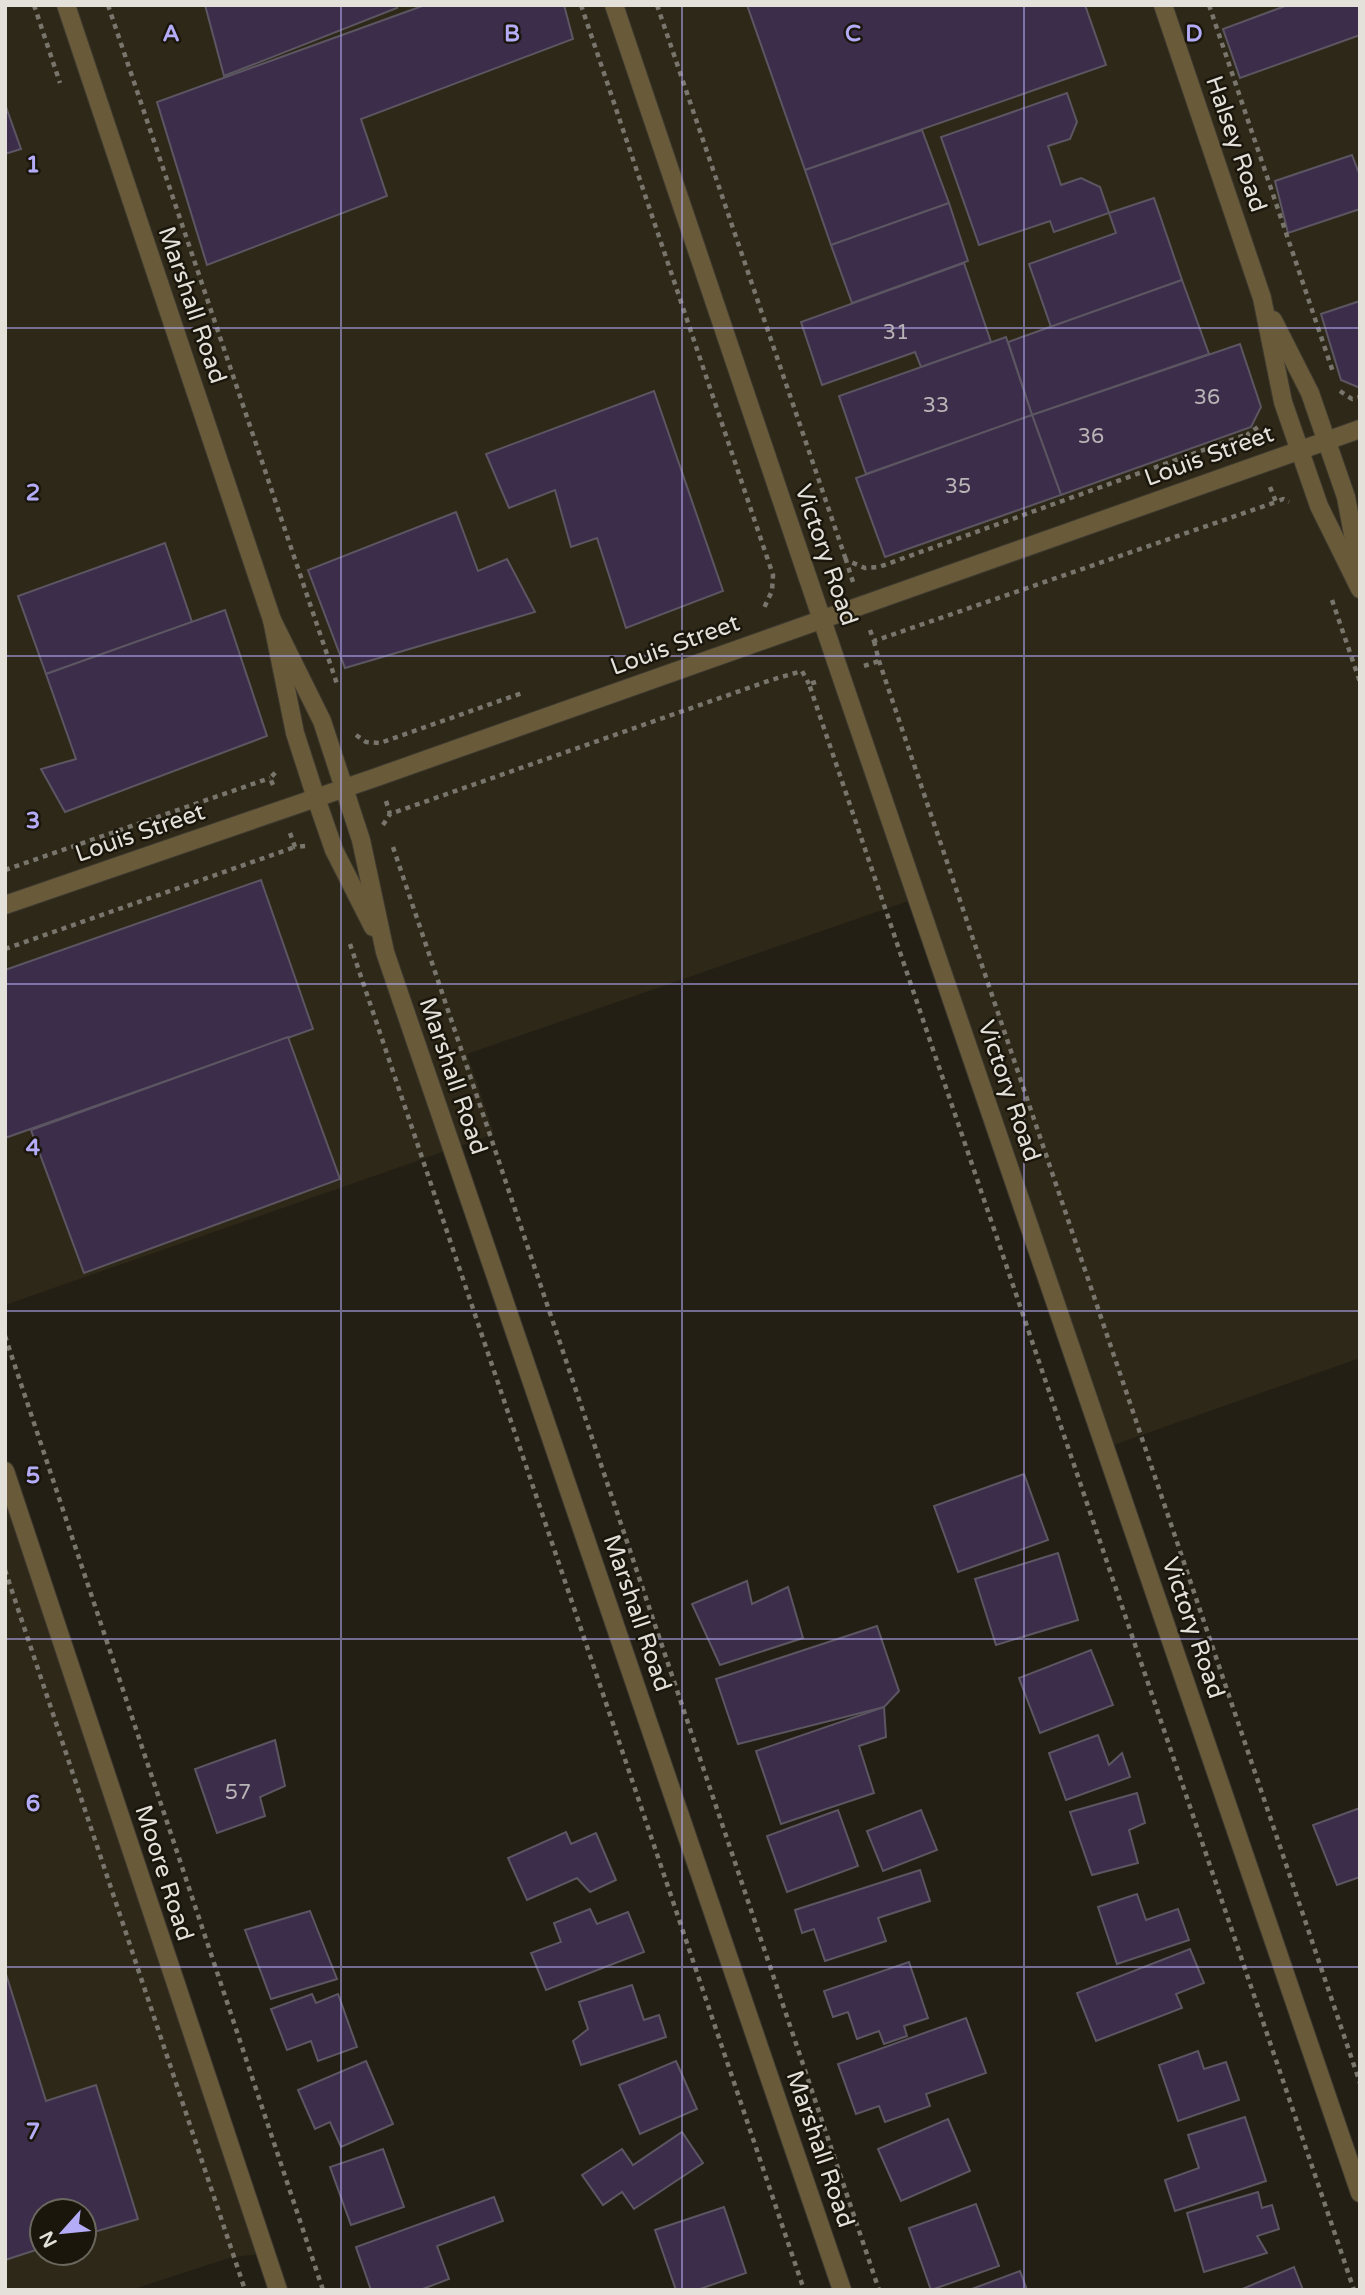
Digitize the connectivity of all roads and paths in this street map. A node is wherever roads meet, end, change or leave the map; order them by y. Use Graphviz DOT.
graph roads {
  1 [pos="66,5"];
  2 [pos="108,5"];
  3 [pos="581,5"];
  4 [pos="614,5"];
  5 [pos="657,5"];
  6 [pos="1163,5"];
  7 [pos="1209,5"];
  8 [pos="1262,298"];
  9 [pos="1340,391"];
  10 [pos="1360,397"];
  11 [pos="1356,430"];
  12 [pos="1327,441"];
  13 [pos="1300,450"];
  14 [pos="846,560"];
  15 [pos="1360,572"];
  16 [pos="1360,589"];
  17 [pos="756,611"];
  18 [pos="822,619"];
  19 [pos="272,620"];
  20 [pos="874,641"];
  21 [pos="879,661"];
  22 [pos="840,674"];
  23 [pos="808,684"];
  24 [pos="525,692"];
  25 [pos="341,695"];
  26 [pos="353,729"];
  27 [pos="366,743"];
  28 [pos="377,777"];
  29 [pos="270,778"];
  30 [pos="344,788"];
  31 [pos="316,798"];
  32 [pos="385,823"];
  33 [pos="295,847"];
  34 [pos="5,870"];
  35 [pos="5,905"];
  36 [pos="346,933"];
  37 [pos="5,949"];
  38 [pos="385,952"];
  39 [pos="5,1336"];
  40 [pos="5,1471"];
  41 [pos="5,1570"];
  42 [pos="1360,2083"];
  43 [pos="1360,2193"];
  44 [pos="245,2290"];
  45 [pos="278,2290"];
  46 [pos="323,2290"];
  47 [pos="804,2290"];
  48 [pos="842,2290"];
  49 [pos="879,2290"];
  50 [pos="1354,2290"];
  1 -- 19 [label="street, Marshall Road"];
  2 -- 25 [label="path"];
  3 -- 17 [label="path"];
  4 -- 18 [label="street, Victory Road"];
  5 -- 14 [label="path"];
  6 -- 8 [label="street, Halsey Road"];
  7 -- 9 [label="path"];
  8 -- 12 [label="street, Halsey Road"];
  8 -- 13 [label="street, Halsey Road"];
  9 -- 10 [label="path"];
  9 -- 11 [label="path"];
  11 -- 12 [label="street, Louis Street"];
  12 -- 13 [label="street, Louis Street"];
  12 -- 15 [label="street, Halsey Road"];
  13 -- 16 [label="street, Halsey Road"];
  13 -- 18 [label="street, Louis Street"];
  18 -- 22 [label="street, Victory Road"];
  18 -- 28 [label="street, Louis Street"];
  19 -- 30 [label="street, Marshall Road"];
  19 -- 31 [label="street, Marshall Road"];
  20 -- 21 [label="path"];
  21 -- 22 [label="path"];
  21 -- 42 [label="path"];
  22 -- 23 [label="path"];
  22 -- 43 [label="street, Victory Road"];
  23 -- 28 [label="path"];
  23 -- 50 [label="path"];
  24 -- 27 [label="path"];
  26 -- 27 [label="path"];
  27 -- 28 [label="path"];
  28 -- 30 [label="street, Louis Street"];
  29 -- 34 [label="path"];
  30 -- 31 [label="street, Louis Street"];
  30 -- 38 [label="street, Marshall Road"];
  31 -- 35 [label="street, Louis Street"];
  31 -- 38 [label="street, Marshall Road"];
  32 -- 49 [label="path"];
  33 -- 37 [label="path"];
  36 -- 47 [label="path"];
  38 -- 48 [label="street, Marshall Road"];
  39 -- 46 [label="path"];
  40 -- 45 [label="street, Moore Road"];
  41 -- 44 [label="path"];
}
